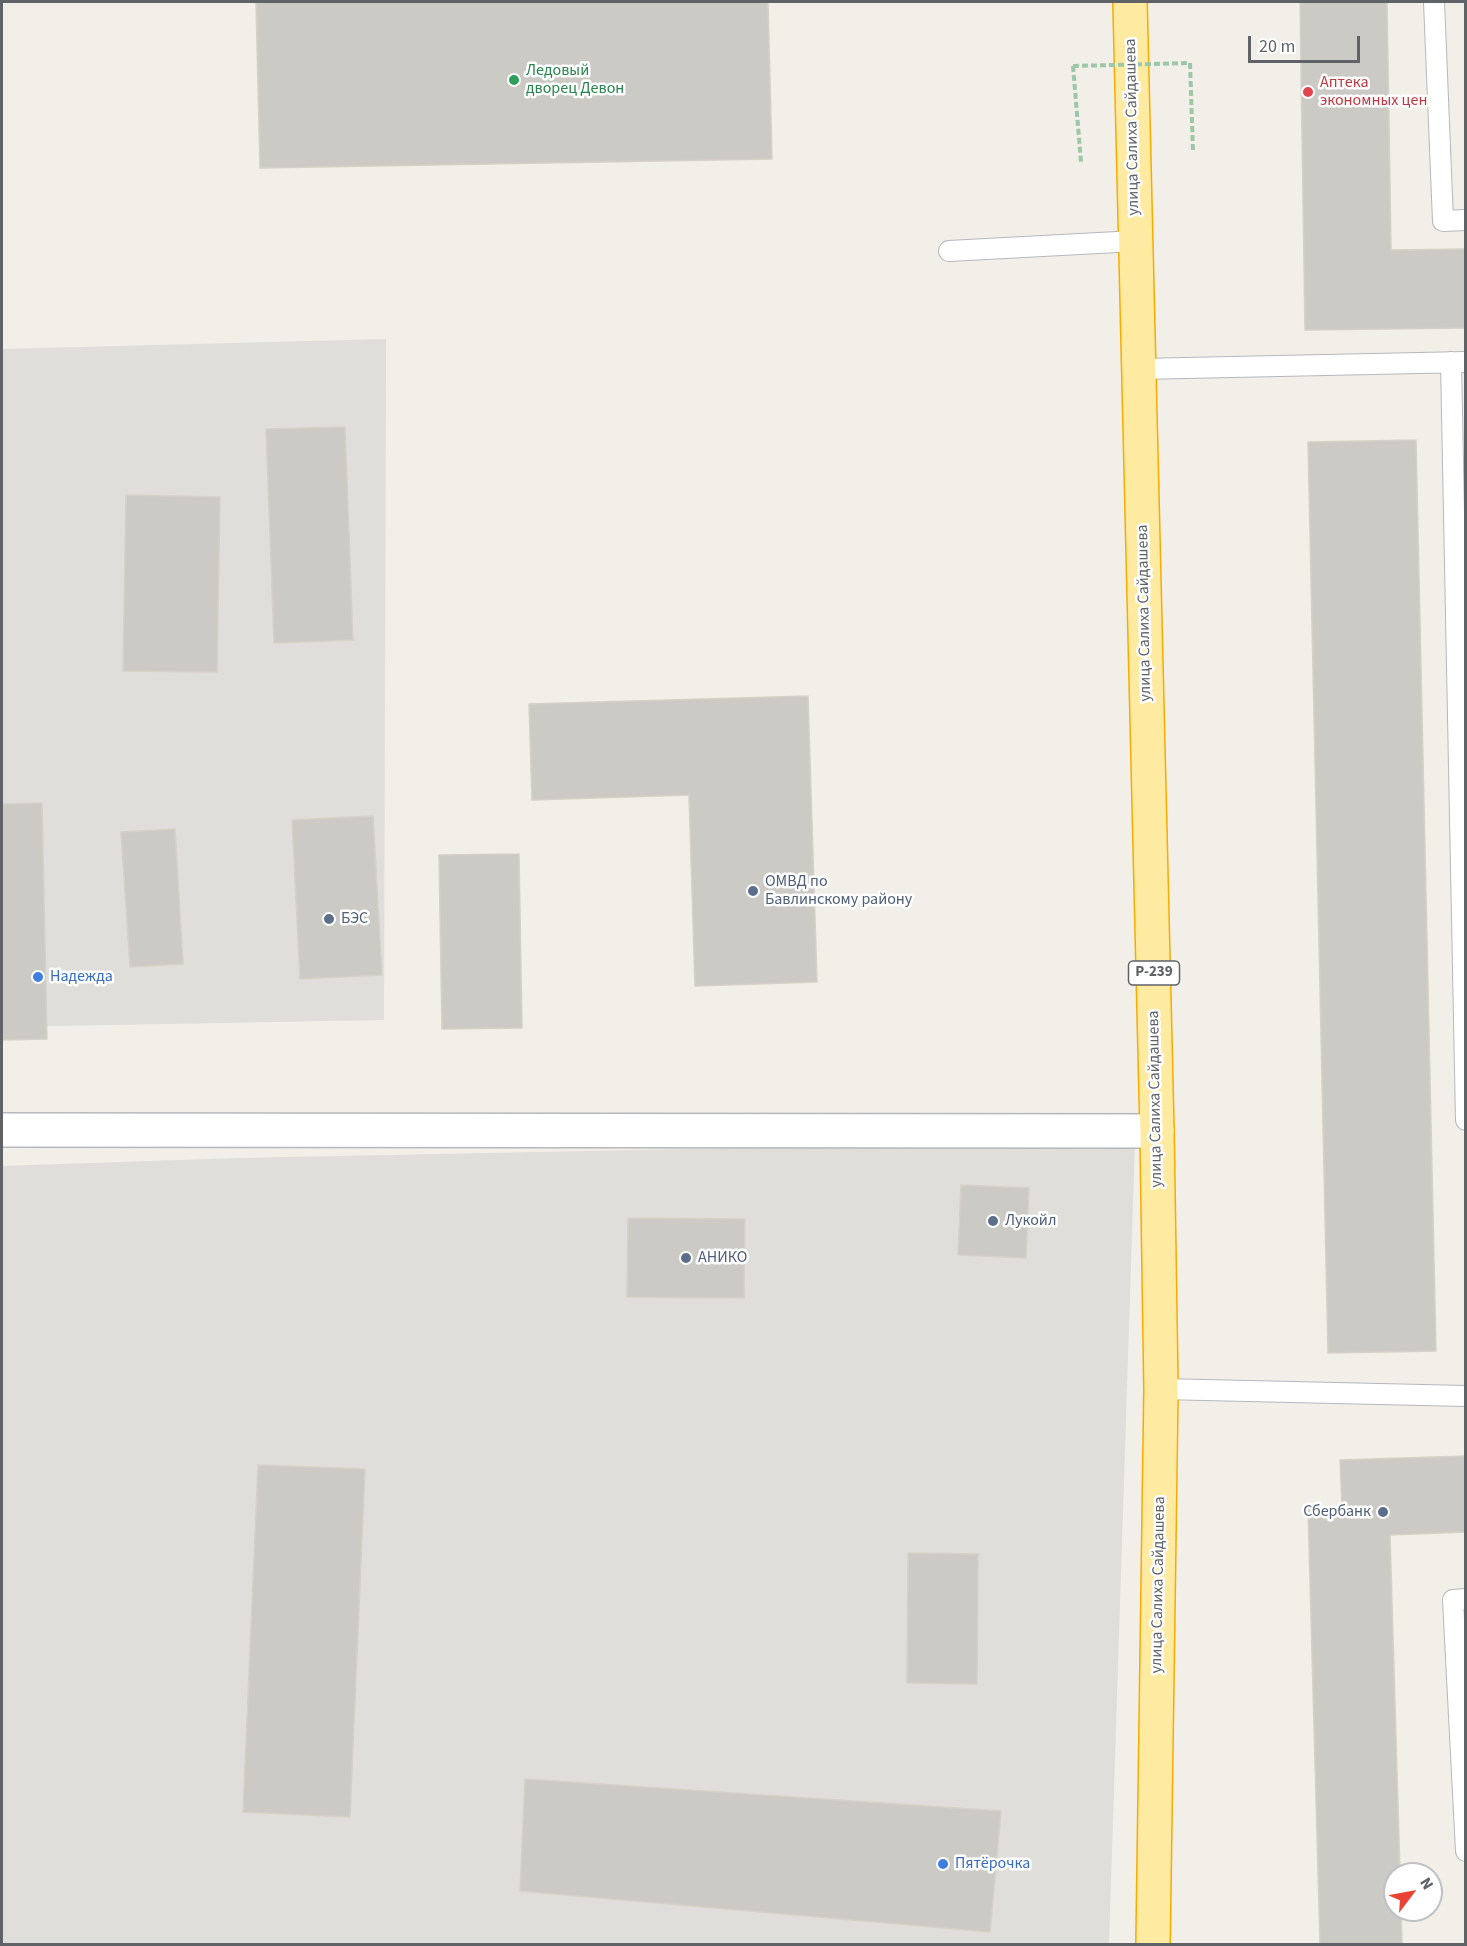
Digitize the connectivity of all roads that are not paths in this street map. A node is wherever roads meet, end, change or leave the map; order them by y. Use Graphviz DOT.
graph roads {
  1 [pos="1130,2"];
  2 [pos="1434,2"];
  3 [pos="1466,220"];
  4 [pos="1136,241"];
  5 [pos="949,251"];
  6 [pos="1458,362"];
  7 [pos="1139,369"];
  8 [pos="1466,1120"];
  9 [pos="2,1130"];
  10 [pos="1157,1131"];
  11 [pos="1161,1389"];
  12 [pos="1466,1396"];
  13 [pos="1466,1599"];
  14 [pos="1466,1851"];
  15 [pos="1153,1944"];
  1 -- 4 [label="highway, улица Салиха Сайдашева / Р-239"];
  2 -- 3 [label="lane"];
  4 -- 5 [label="lane"];
  4 -- 7 [label="highway, улица Салиха Сайдашева / Р-239"];
  6 -- 7 [label="lane"];
  6 -- 8 [label="lane"];
  7 -- 10 [label="highway, улица Салиха Сайдашева / Р-239"];
  9 -- 10 [label="street"];
  10 -- 11 [label="highway, улица Салиха Сайдашева / Р-239"];
  11 -- 12 [label="lane"];
  11 -- 15 [label="highway, улица Салиха Сайдашева / Р-239"];
  13 -- 14 [label="lane"];
}
